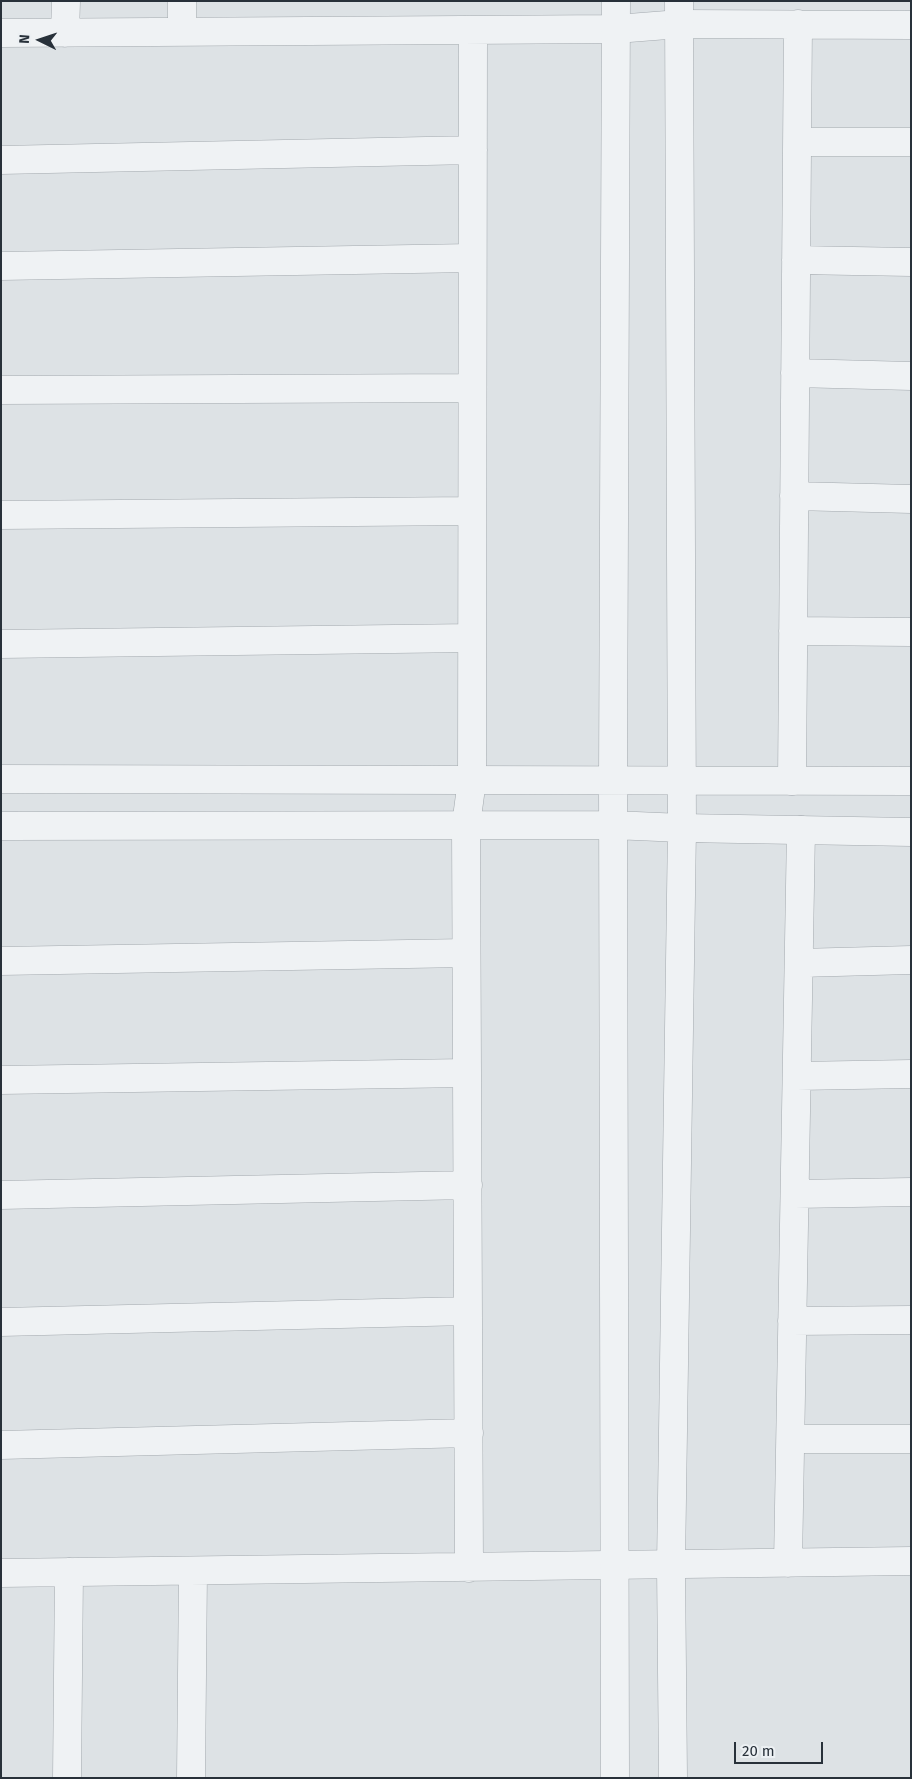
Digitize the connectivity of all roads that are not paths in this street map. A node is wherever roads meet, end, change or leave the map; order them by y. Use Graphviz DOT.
graph roads {
  1 [pos="66,1"];
  2 [pos="182,1"];
  3 [pos="616,1"];
  4 [pos="680,13"];
  5 [pos="798,24"];
  6 [pos="911,25"];
  7 [pos="616,29"];
  8 [pos="473,30"];
  9 [pos="182,32"];
  10 [pos="1,33"];
  11 [pos="65,33"];
  12 [pos="798,142"];
  13 [pos="911,142"];
  14 [pos="473,150"];
  15 [pos="1,160"];
  16 [pos="472,258"];
  17 [pos="796,260"];
  18 [pos="911,262"];
  19 [pos="1,266"];
  20 [pos="795,373"];
  21 [pos="911,376"];
  22 [pos="472,388"];
  23 [pos="1,390"];
  24 [pos="794,496"];
  25 [pos="911,498"];
  26 [pos="472,511"];
  27 [pos="1,515"];
  28 [pos="793,631"];
  29 [pos="911,632"];
  30 [pos="472,638"];
  31 [pos="1,644"];
  32 [pos="1,779"];
  33 [pos="472,780"];
  34 [pos="613,781"];
  35 [pos="682,781"];
  36 [pos="792,781"];
  37 [pos="911,781"];
  38 [pos="613,824"];
  39 [pos="466,825"];
  40 [pos="1,826"];
  41 [pos="682,828"];
  42 [pos="801,830"];
  43 [pos="911,832"];
  44 [pos="466,953"];
  45 [pos="911,960"];
  46 [pos="1,961"];
  47 [pos="799,963"];
  48 [pos="467,1073"];
  49 [pos="911,1074"];
  50 [pos="797,1076"];
  51 [pos="1,1080"];
  52 [pos="468,1185"];
  53 [pos="911,1192"];
  54 [pos="1,1194"];
  55 [pos="795,1194"];
  56 [pos="468,1311"];
  57 [pos="911,1320"];
  58 [pos="792,1321"];
  59 [pos="1,1322"];
  60 [pos="468,1433"];
  61 [pos="791,1439"];
  62 [pos="911,1439"];
  63 [pos="1,1445"];
  64 [pos="911,1561"];
  65 [pos="788,1563"];
  66 [pos="671,1565"];
  67 [pos="614,1566"];
  68 [pos="469,1568"];
  69 [pos="193,1571"];
  70 [pos="68,1572"];
  71 [pos="1,1573"];
  72 [pos="67,1778"];
  73 [pos="191,1778"];
  74 [pos="615,1778"];
  75 [pos="673,1778"];
  1 -- 11 [label="street"];
  2 -- 9 [label="street"];
  3 -- 7 [label="street"];
  4 -- 5 [label="street"];
  4 -- 7 [label="street"];
  4 -- 35 [label="street"];
  5 -- 6 [label="street"];
  5 -- 12 [label="street"];
  7 -- 8 [label="street"];
  7 -- 34 [label="street"];
  8 -- 9 [label="street"];
  8 -- 14 [label="street"];
  9 -- 11 [label="street"];
  10 -- 11 [label="street"];
  12 -- 13 [label="street"];
  12 -- 17 [label="street"];
  14 -- 15 [label="street"];
  14 -- 16 [label="street"];
  16 -- 19 [label="street"];
  16 -- 22 [label="street"];
  17 -- 18 [label="street"];
  17 -- 20 [label="street"];
  20 -- 21 [label="street"];
  20 -- 24 [label="street"];
  22 -- 23 [label="street"];
  22 -- 26 [label="street"];
  24 -- 25 [label="street"];
  24 -- 28 [label="street"];
  26 -- 27 [label="street"];
  26 -- 30 [label="street"];
  28 -- 29 [label="street"];
  28 -- 36 [label="street"];
  30 -- 31 [label="street"];
  30 -- 33 [label="street"];
  32 -- 33 [label="street"];
  33 -- 34 [label="street"];
  33 -- 39 [label="street"];
  34 -- 35 [label="street"];
  34 -- 38 [label="street"];
  35 -- 36 [label="street"];
  35 -- 41 [label="street"];
  36 -- 37 [label="street"];
  38 -- 39 [label="street"];
  38 -- 41 [label="street"];
  38 -- 67 [label="street"];
  39 -- 40 [label="street"];
  39 -- 44 [label="street"];
  41 -- 42 [label="street"];
  41 -- 66 [label="street"];
  42 -- 43 [label="street"];
  42 -- 47 [label="street"];
  44 -- 46 [label="street"];
  44 -- 48 [label="street"];
  45 -- 47 [label="street"];
  47 -- 50 [label="street"];
  48 -- 51 [label="street"];
  48 -- 52 [label="street"];
  49 -- 50 [label="street"];
  50 -- 55 [label="street"];
  52 -- 54 [label="street"];
  52 -- 56 [label="street"];
  53 -- 55 [label="street"];
  55 -- 58 [label="street"];
  56 -- 59 [label="street"];
  56 -- 60 [label="street"];
  57 -- 58 [label="street"];
  58 -- 61 [label="street"];
  60 -- 63 [label="street"];
  60 -- 68 [label="street"];
  61 -- 62 [label="street"];
  61 -- 65 [label="street"];
  64 -- 65 [label="street"];
  65 -- 66 [label="street"];
  66 -- 67 [label="street"];
  66 -- 75 [label="street"];
  67 -- 68 [label="street"];
  67 -- 74 [label="street"];
  68 -- 69 [label="street"];
  69 -- 70 [label="street"];
  69 -- 73 [label="street"];
  70 -- 71 [label="street"];
  70 -- 72 [label="street"];
}
